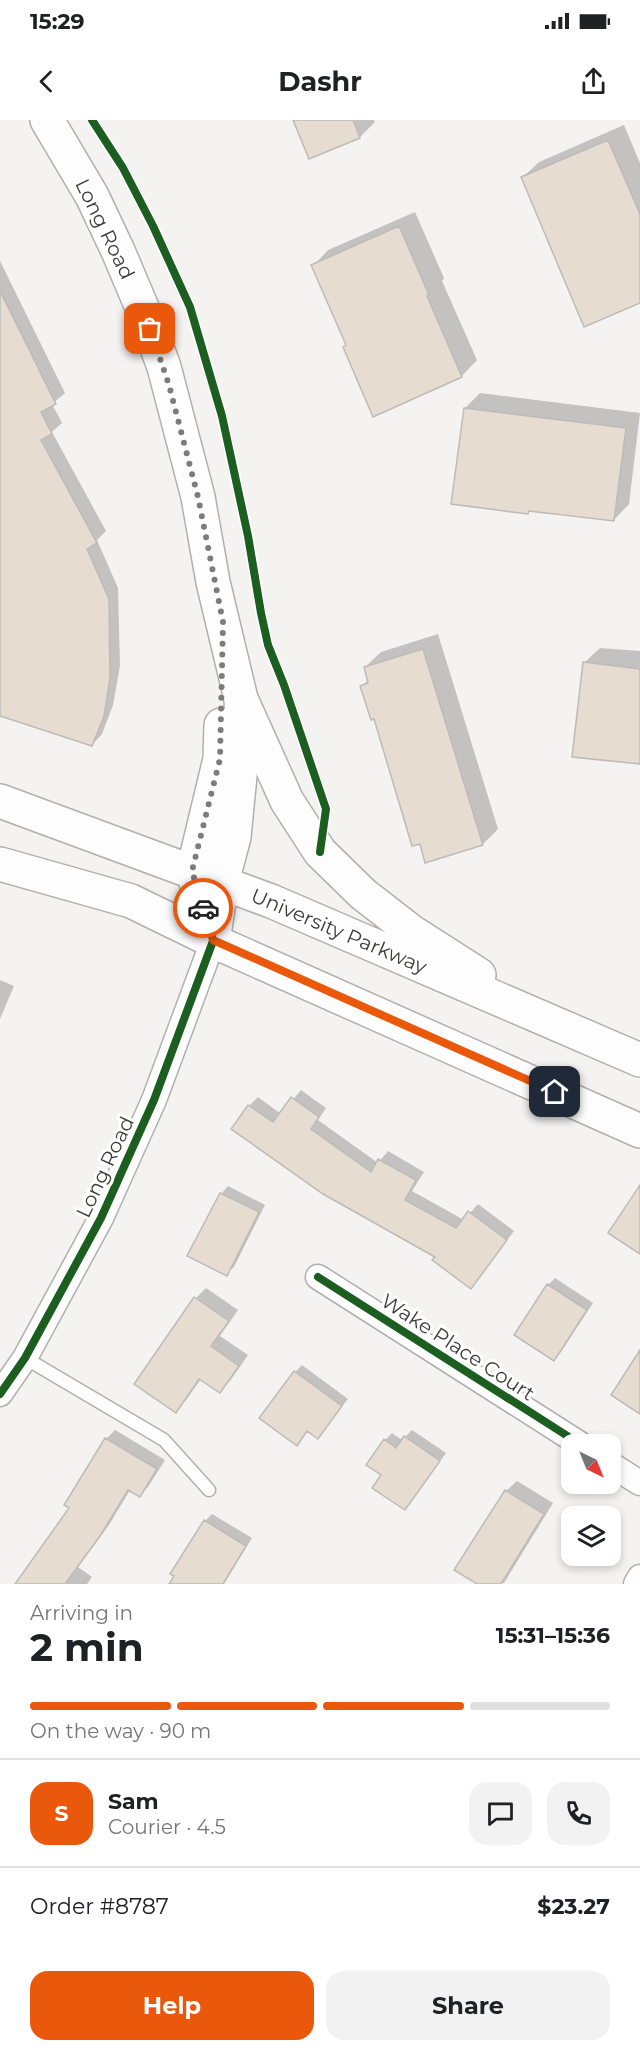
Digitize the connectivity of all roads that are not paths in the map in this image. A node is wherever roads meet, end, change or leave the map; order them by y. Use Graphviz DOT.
graph roads {
  1 [pos="47,120"];
  2 [pos="223,622"];
  3 [pos="241,699"];
  4 [pos="0,801"];
  5 [pos="0,864"];
  6 [pos="207,876"];
  7 [pos="213,940"];
  8 [pos="501,1002"];
  9 [pos="640,1060"];
  10 [pos="640,1131"];
  11 [pos="318,1277"];
  12 [pos="25,1358"];
  13 [pos="0,1394"];
  14 [pos="564,1434"];
  15 [pos="621,1471"];
  16 [pos="640,1483"];
  17 [pos="209,1490"];
  18 [pos="640,1577"];
  19 [pos="636,1584"];
  1 -- 2 [label="main road, Long Road"];
  2 -- 3 [label="main road, Long Road"];
  2 -- 6 [label="main road, Long Road"];
  3 -- 6 [label="main road, Long Road"];
  3 -- 8 [label="main road"];
  4 -- 6 [label="main road, University Parkway"];
  5 -- 7 [label="main road"];
  6 -- 7 [label="main road"];
  6 -- 8 [label="main road, University Parkway"];
  7 -- 10 [label="main road"];
  7 -- 12 [label="street, Long Road"];
  8 -- 9 [label="main road, University Parkway"];
  11 -- 14 [label="street, Wake Place Court"];
  12 -- 13 [label="street, Long Road"];
  12 -- 17 [label="lane"];
  15 -- 16 [label="street"];
  18 -- 19 [label="street"];
}
